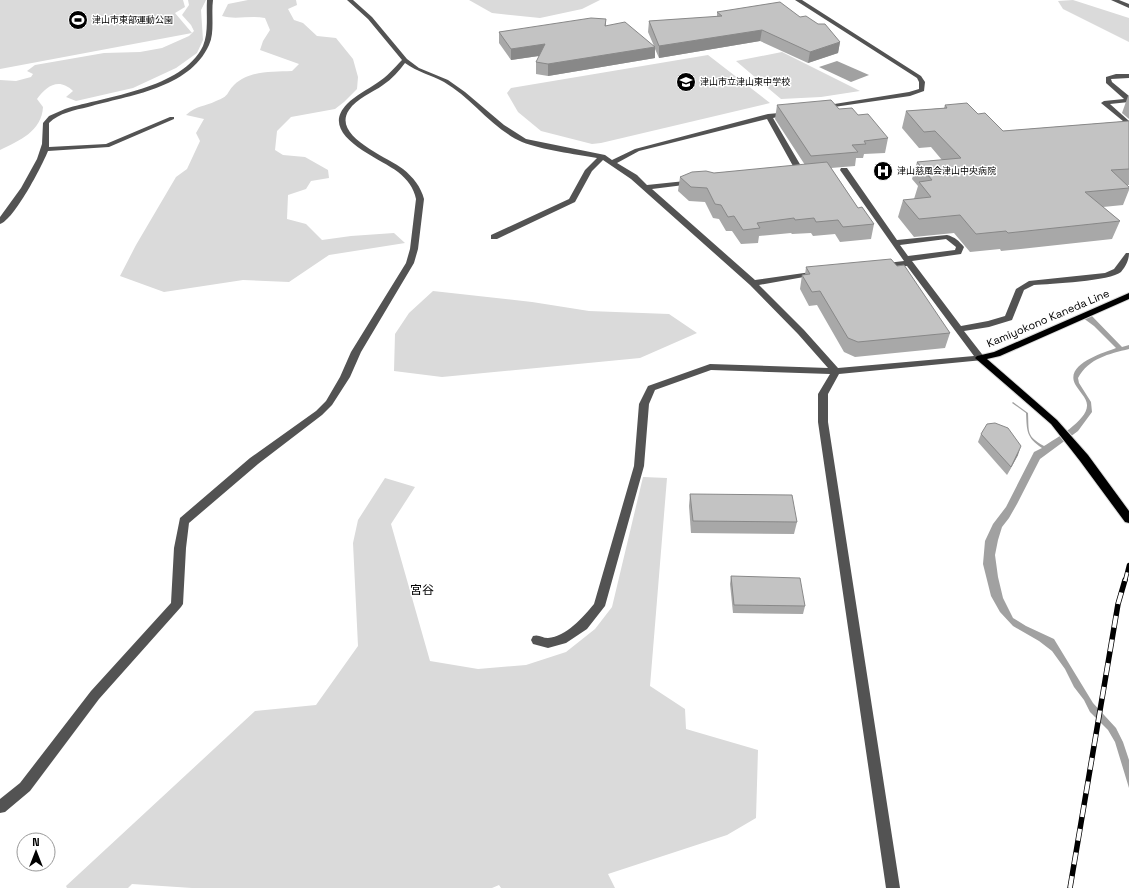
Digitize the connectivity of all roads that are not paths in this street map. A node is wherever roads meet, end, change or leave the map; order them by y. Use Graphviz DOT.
graph roads {
  1 [pos="210,0"];
  2 [pos="350,0"];
  3 [pos="798,0"];
  4 [pos="1114,0"];
  5 [pos="1129,6"];
  6 [pos="405,60"];
  7 [pos="1129,76"];
  8 [pos="1129,100"];
  9 [pos="813,109"];
  10 [pos="797,111"];
  11 [pos="768,116"];
  12 [pos="172,118"];
  13 [pos="1129,124"];
  14 [pos="45,149"];
  15 [pos="602,157"];
  16 [pos="612,163"];
  17 [pos="844,170"];
  18 [pos="783,172"];
  19 [pos="700,181"];
  20 [pos="647,187"];
  21 [pos="0,222"];
  22 [pos="494,237"];
  23 [pos="895,243"];
  24 [pos="1129,255"];
  25 [pos="908,261"];
  26 [pos="872,267"];
  27 [pos="821,272"];
  28 [pos="753,283"];
  29 [pos="1129,296"];
  30 [pos="958,329"];
  31 [pos="980,358"];
  32 [pos="836,370"];
  33 [pos="1129,519"];
  34 [pos="537,640"];
  35 [pos="0,807"];
  36 [pos="893,888"];
  1 -- 14 [label="street"];
  2 -- 6 [label="street"];
  3 -- 9 [label="street"];
  4 -- 5 [label="street"];
  6 -- 15 [label="street"];
  6 -- 35 [label="street"];
  7 -- 8 [label="street"];
  8 -- 13 [label="street"];
  10 -- 11 [label="street"];
  11 -- 16 [label="street"];
  11 -- 18 [label="street"];
  12 -- 14 [label="street"];
  14 -- 21 [label="street"];
  15 -- 16 [label="street"];
  15 -- 22 [label="street"];
  16 -- 20 [label="street"];
  17 -- 23 [label="street"];
  19 -- 20 [label="street"];
  20 -- 28 [label="street"];
  23 -- 25 [label="street"];
  23 -- 25 [label="street"];
  24 -- 30 [label="street"];
  25 -- 26 [label="street"];
  25 -- 30 [label="street"];
  27 -- 28 [label="street"];
  28 -- 32 [label="street"];
  29 -- 31 [label="main road, Kamiyokono Kaneda Line"];
  30 -- 31 [label="street"];
  31 -- 32 [label="street"];
  31 -- 33 [label="main road, Kamiyokono Kaneda Line"];
  32 -- 34 [label="street"];
  32 -- 36 [label="street"];
}
